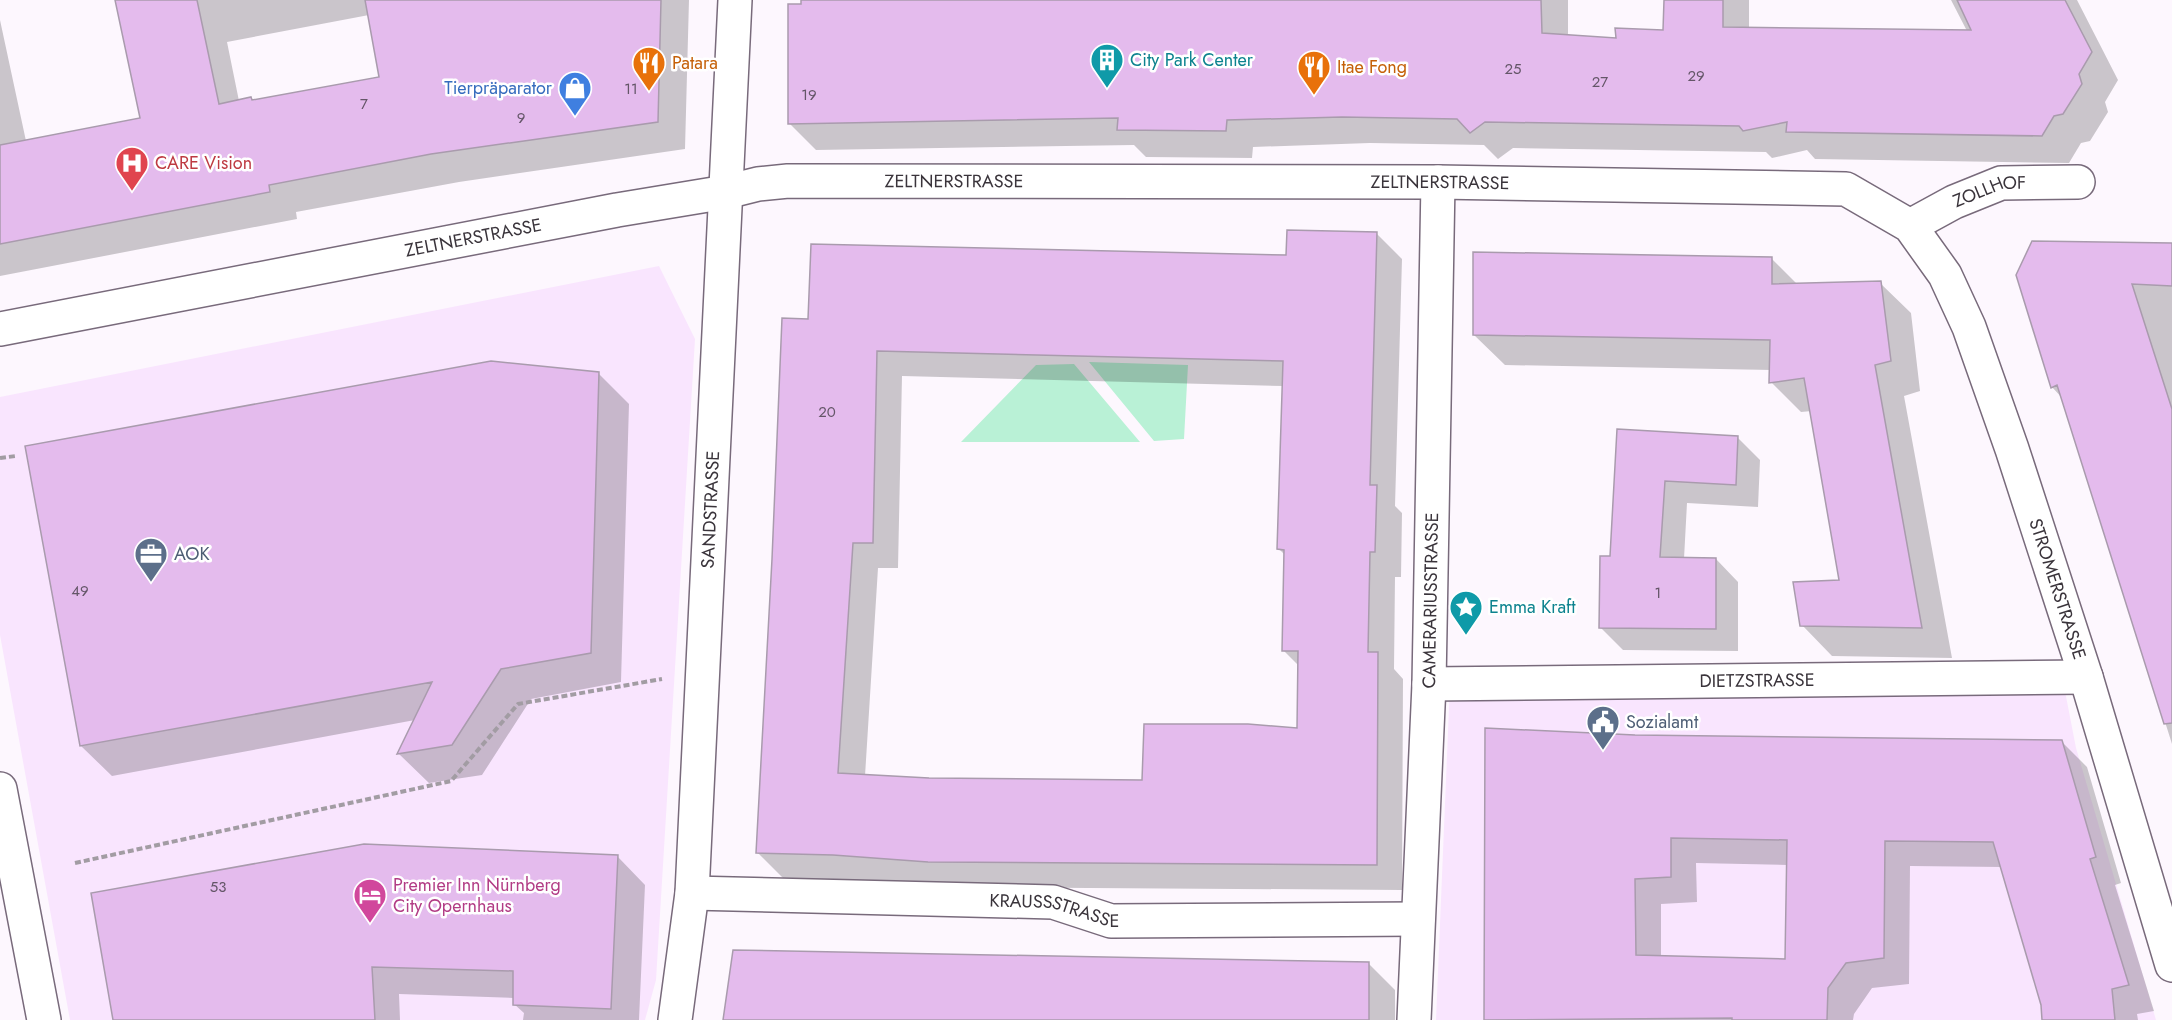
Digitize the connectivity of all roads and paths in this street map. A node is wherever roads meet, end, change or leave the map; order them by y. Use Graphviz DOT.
graph roads {
  1 [pos="735,0"];
  2 [pos="1438,182"];
  3 [pos="2078,182"];
  4 [pos="726,192"];
  5 [pos="1910,226"];
  6 [pos="0,329"];
  7 [pos="16,456"];
  8 [pos="0,459"];
  9 [pos="702,672"];
  10 [pos="2086,677"];
  11 [pos="1430,684"];
  12 [pos="0,789"];
  13 [pos="75,862"];
  14 [pos="692,893"];
  15 [pos="1418,919"];
  16 [pos="2172,965"];
  17 [pos="44,1020"];
  18 [pos="675,1020"];
  19 [pos="1414,1020"];
  1 -- 4 [label="street, SANDSTRASSE"];
  2 -- 4 [label="street, ZELTNERSTRASSE"];
  2 -- 5 [label="street, ZELTNERSTRASSE"];
  2 -- 11 [label="street, CAMERARIUSSTRASSE"];
  3 -- 5 [label="street, ZOLLHOF"];
  4 -- 6 [label="street, ZELTNERSTRASSE"];
  4 -- 9 [label="street, SANDSTRASSE"];
  5 -- 10 [label="street, STROMERSTRASSE"];
  7 -- 8 [label="path"];
  9 -- 13 [label="path"];
  9 -- 14 [label="street, SANDSTRASSE"];
  10 -- 11 [label="street, DIETZSTRASSE"];
  10 -- 16 [label="street, STROMERSTRASSE"];
  11 -- 15 [label="street, CAMERARIUSSTRASSE"];
  12 -- 17 [label="street"];
  14 -- 15 [label="street, KRAUSSSTRASSE"];
  14 -- 18 [label="street, SANDSTRASSE"];
  15 -- 19 [label="street, CAMERARIUSSTRASSE"];
}
